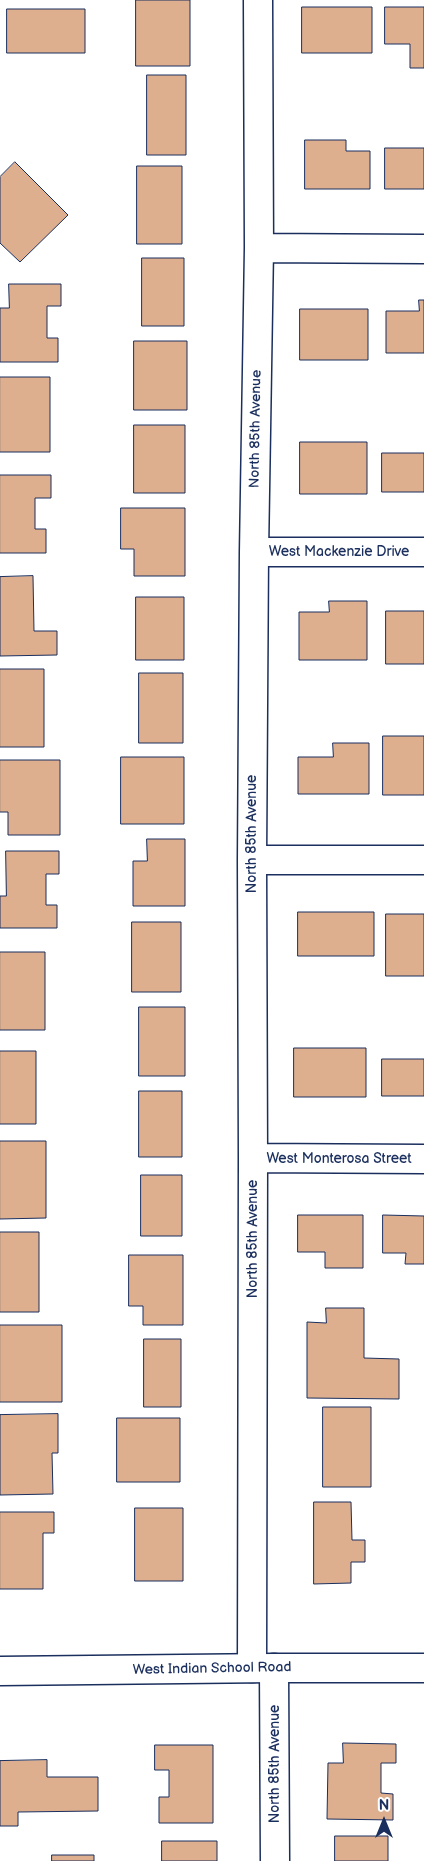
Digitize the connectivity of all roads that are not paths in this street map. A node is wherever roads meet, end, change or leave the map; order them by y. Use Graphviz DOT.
graph roads {
  1 [pos="258,0"];
  2 [pos="259,248"];
  3 [pos="424,249"];
  4 [pos="254,552"];
  5 [pos="424,552"];
  6 [pos="252,860"];
  7 [pos="424,860"];
  8 [pos="253,1158"];
  9 [pos="424,1159"];
  10 [pos="263,1668"];
  11 [pos="424,1668"];
  12 [pos="0,1671"];
  13 [pos="275,1861"];
  1 -- 2 [label="street, North 85th Avenue"];
  2 -- 3 [label="street"];
  2 -- 4 [label="street, North 85th Avenue"];
  4 -- 5 [label="street, West Mackenzie Drive"];
  4 -- 6 [label="street, North 85th Avenue"];
  6 -- 7 [label="street"];
  6 -- 8 [label="street, North 85th Avenue"];
  8 -- 9 [label="street, West Monterosa Street"];
  8 -- 10 [label="street, North 85th Avenue"];
  10 -- 11 [label="street, West Indian School Road"];
  10 -- 12 [label="street, West Indian School Road"];
  10 -- 13 [label="street, North 85th Avenue"];
}
